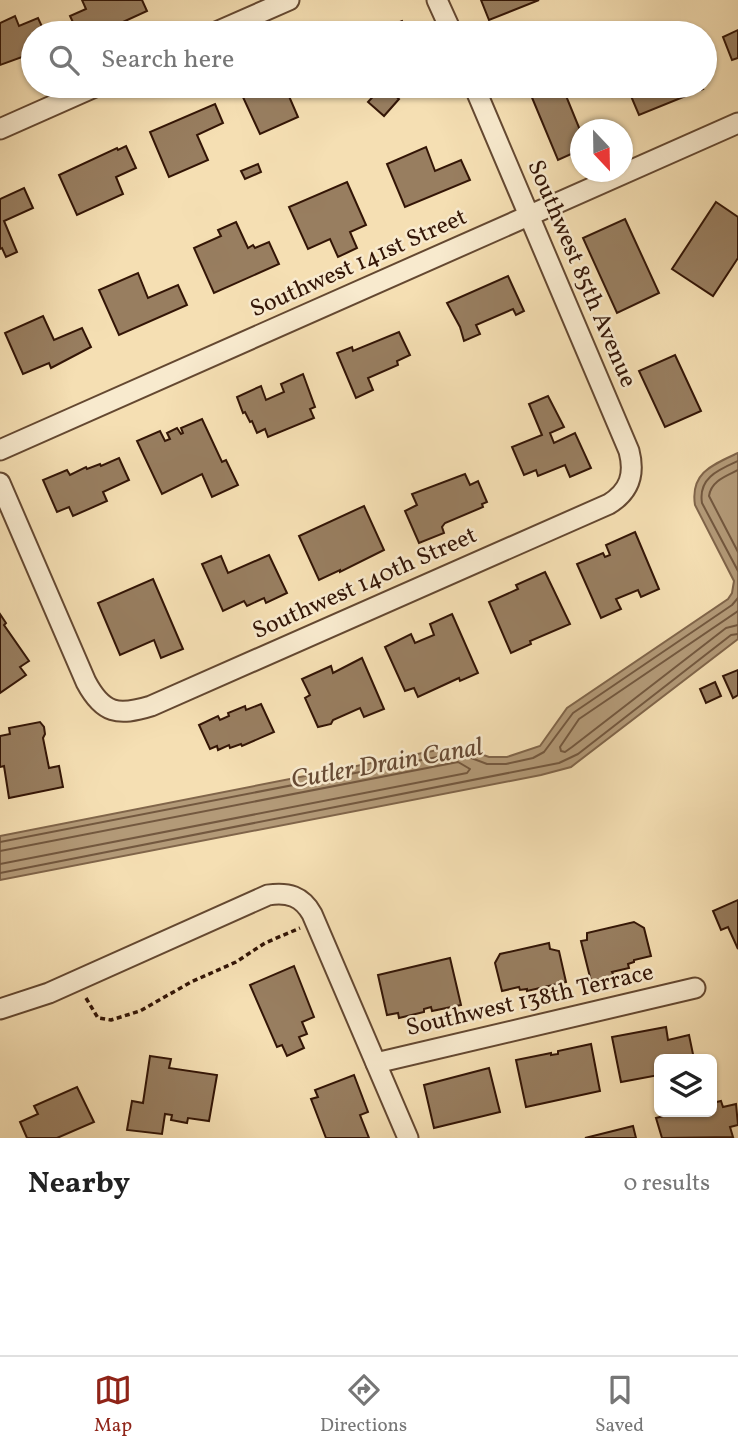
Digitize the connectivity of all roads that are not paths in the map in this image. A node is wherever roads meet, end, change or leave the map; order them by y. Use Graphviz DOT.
graph roads {
  1 [pos="289,0"];
  2 [pos="438,0"];
  3 [pos="241,21"];
  4 [pos="447,21"];
  5 [pos="70,98"];
  6 [pos="479,98"];
  7 [pos="738,123"];
  8 [pos="0,129"];
  9 [pos="530,215"];
  10 [pos="0,450"];
  11 [pos="0,484"];
  12 [pos="630,484"];
  13 [pos="695,988"];
  14 [pos="0,1009"];
  15 [pos="376,1063"];
  16 [pos="408,1138"];
  1 -- 3 [label="street"];
  2 -- 4 [label="street"];
  5 -- 8 [label="street"];
  6 -- 9 [label="street, Southwest 85th Avenue"];
  7 -- 9 [label="street, Southwest 141st Street"];
  9 -- 10 [label="street, Southwest 141st Street"];
  9 -- 12 [label="street, Southwest 85th Avenue"];
  11 -- 12 [label="street, Southwest 140th Street"];
  13 -- 15 [label="street, Southwest 138th Terrace"];
  14 -- 15 [label="street"];
  15 -- 16 [label="street"];
}
